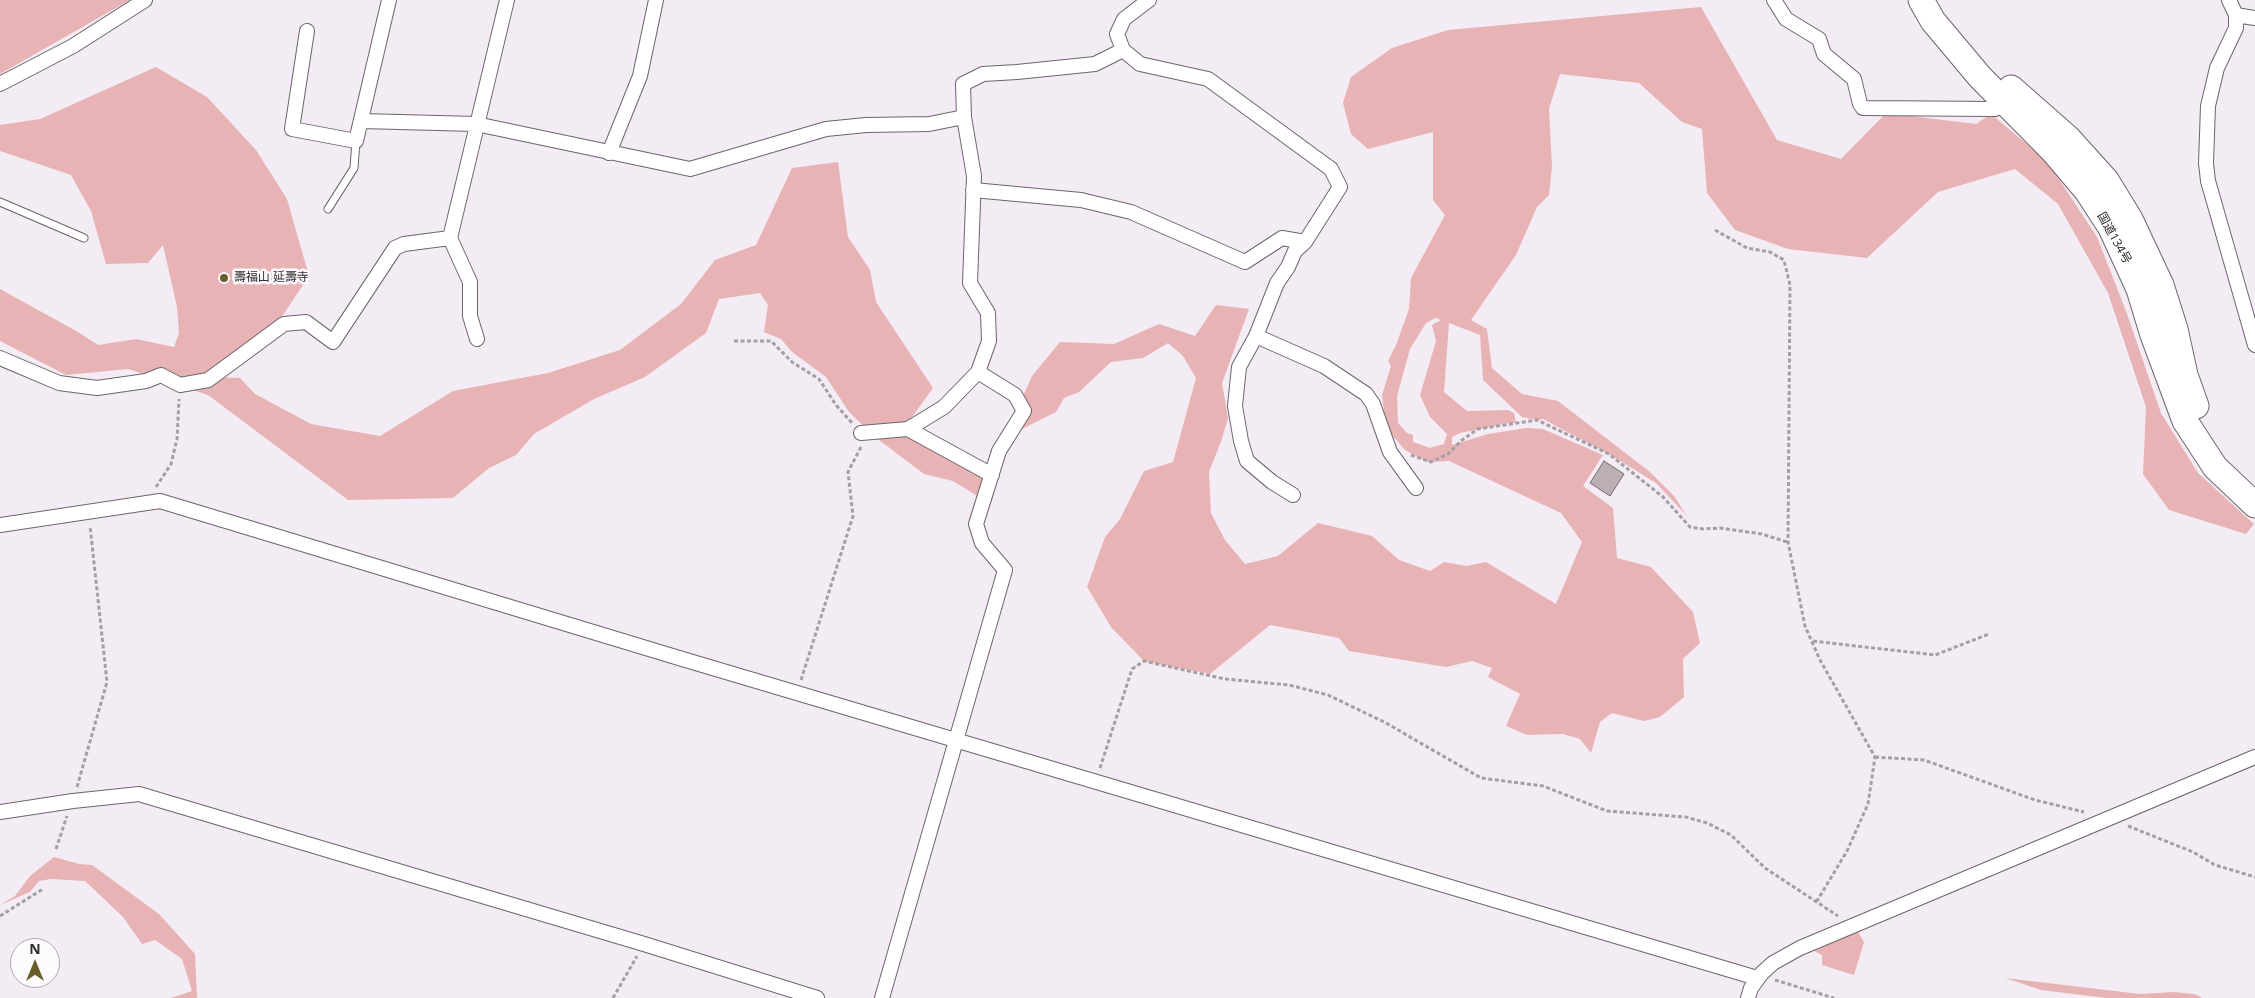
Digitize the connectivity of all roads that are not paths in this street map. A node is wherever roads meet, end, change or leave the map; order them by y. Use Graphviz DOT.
graph roads {
  1 [pos="145,0"];
  2 [pos="389,0"];
  3 [pos="507,0"];
  4 [pos="656,0"];
  5 [pos="1149,0"];
  6 [pos="1774,0"];
  7 [pos="1922,0"];
  8 [pos="2229,0"];
  9 [pos="2236,15"];
  10 [pos="2255,18"];
  11 [pos="307,31"];
  12 [pos="1123,50"];
  13 [pos="0,84"];
  14 [pos="2005,104"];
  15 [pos="964,117"];
  16 [pos="361,121"];
  17 [pos="476,124"];
  18 [pos="356,141"];
  19 [pos="609,153"];
  20 [pos="973,190"];
  21 [pos="0,202"];
  22 [pos="328,209"];
  23 [pos="84,238"];
  24 [pos="450,238"];
  25 [pos="1305,242"];
  26 [pos="1256,336"];
  27 [pos="477,339"];
  28 [pos="2255,345"];
  29 [pos="0,358"];
  30 [pos="978,372"];
  31 [pos="908,429"];
  32 [pos="861,433"];
  33 [pos="992,475"];
  34 [pos="2255,485"];
  35 [pos="1416,488"];
  36 [pos="1293,495"];
  37 [pos="2255,506"];
  38 [pos="0,526"];
  39 [pos="955,740"];
  40 [pos="2255,758"];
  41 [pos="0,812"];
  42 [pos="1760,975"];
  43 [pos="817,998"];
  44 [pos="882,998"];
  45 [pos="1748,998"];
  1 -- 13 [label="street"];
  2 -- 16 [label="street"];
  3 -- 17 [label="street"];
  4 -- 19 [label="street"];
  5 -- 12 [label="street"];
  6 -- 14 [label="street"];
  7 -- 14 [label="highway, 国道134号"];
  7 -- 34 [label="highway, 国道134号"];
  8 -- 9 [label="street"];
  9 -- 10 [label="street"];
  9 -- 28 [label="street"];
  11 -- 18 [label="street"];
  12 -- 15 [label="street"];
  12 -- 25 [label="street"];
  14 -- 37 [label="highway, 国道134号"];
  15 -- 19 [label="street"];
  15 -- 20 [label="street"];
  16 -- 17 [label="street"];
  16 -- 18 [label="street"];
  17 -- 19 [label="street"];
  17 -- 24 [label="street"];
  18 -- 22 [label="lane"];
  20 -- 25 [label="street"];
  20 -- 30 [label="street"];
  21 -- 23 [label="lane"];
  24 -- 27 [label="street"];
  24 -- 29 [label="street"];
  25 -- 26 [label="street"];
  26 -- 35 [label="street"];
  26 -- 36 [label="street"];
  30 -- 31 [label="street"];
  30 -- 33 [label="street"];
  31 -- 32 [label="street"];
  31 -- 33 [label="street"];
  33 -- 39 [label="street"];
  38 -- 39 [label="street"];
  39 -- 42 [label="street"];
  39 -- 44 [label="street"];
  40 -- 42 [label="street"];
  41 -- 43 [label="street"];
  42 -- 45 [label="street"];
}
